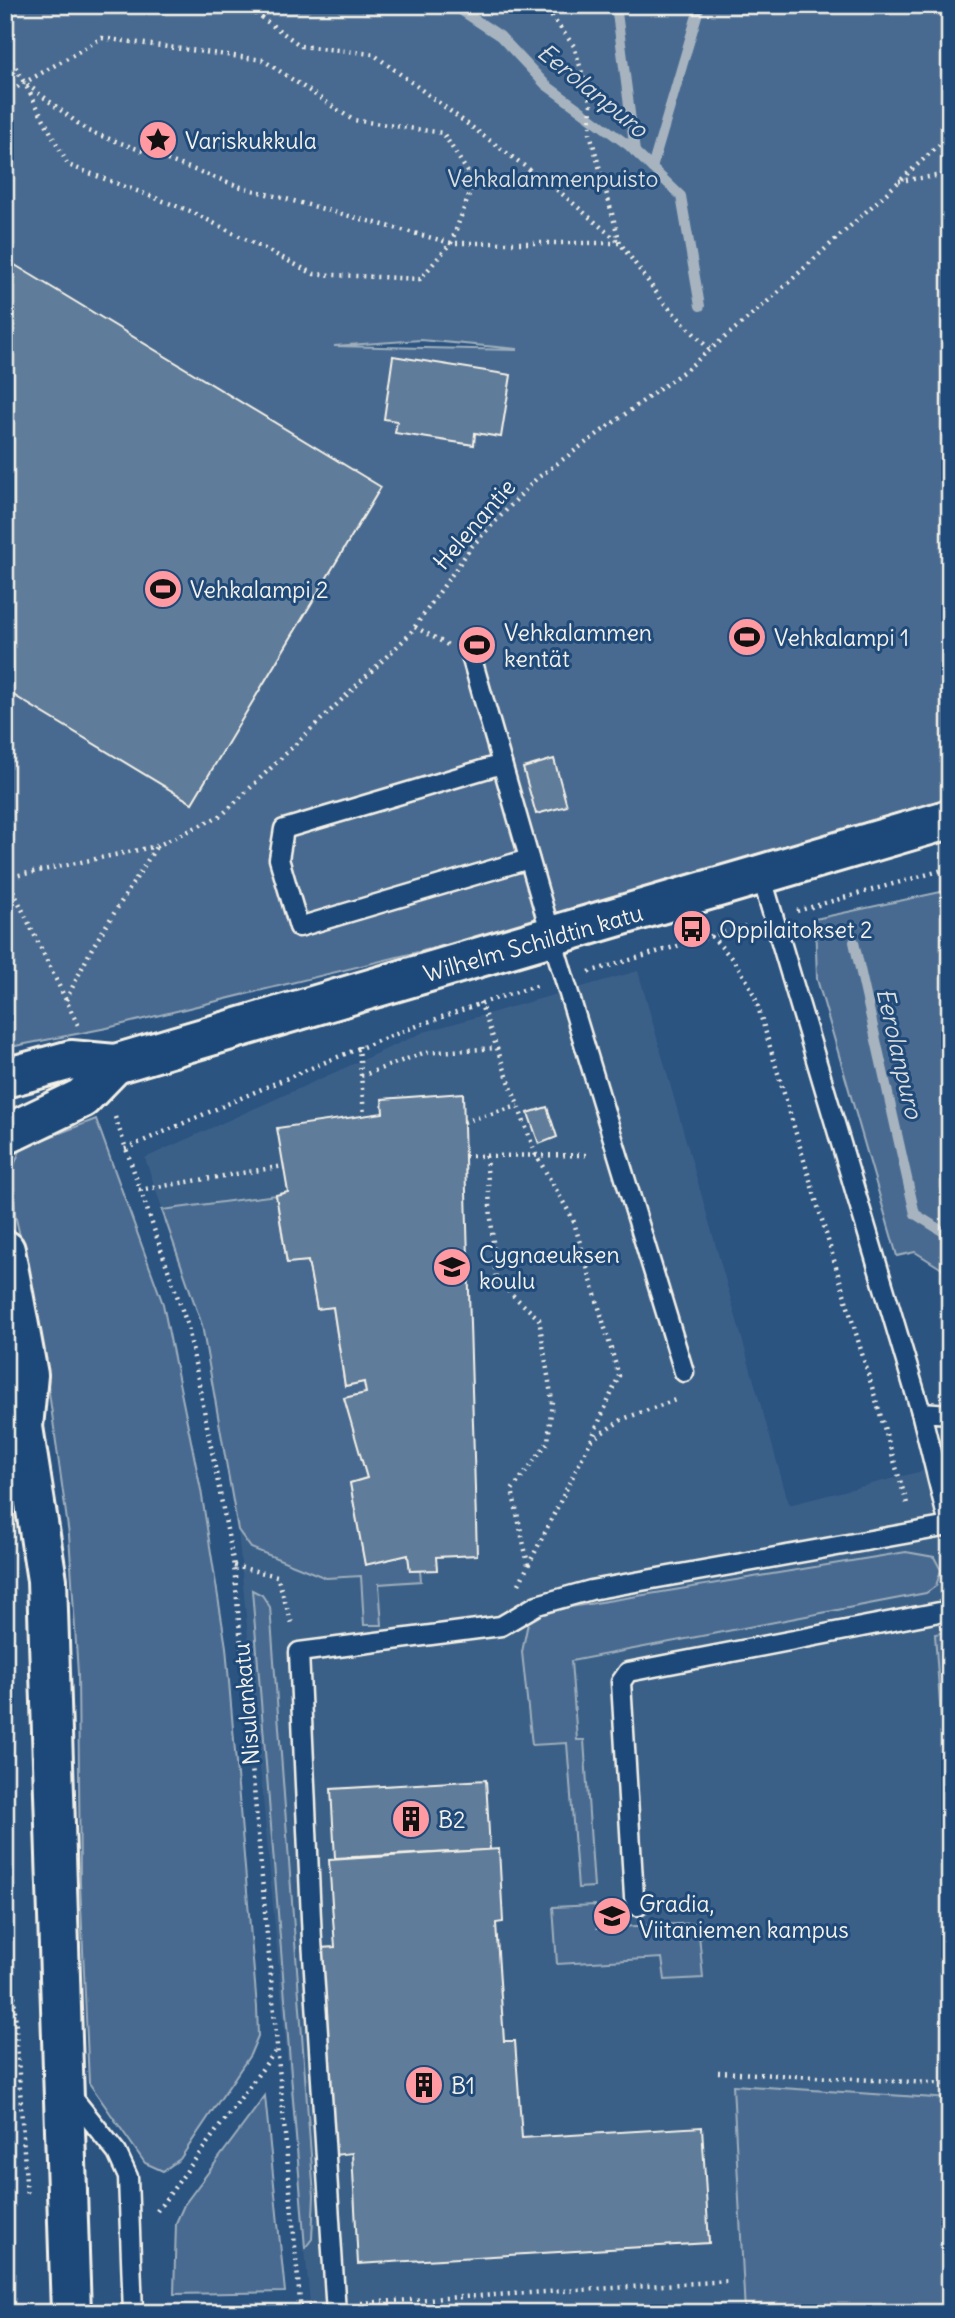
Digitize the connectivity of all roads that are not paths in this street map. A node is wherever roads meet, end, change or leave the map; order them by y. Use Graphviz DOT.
graph roads {
  1 [pos="472,659"];
  2 [pos="502,764"];
  3 [pos="950,819"];
  4 [pos="529,859"];
  5 [pos="761,876"];
  6 [pos="552,938"];
  7 [pos="115,1064"];
  8 [pos="5,1078"];
  9 [pos="5,1135"];
  10 [pos="5,1250"];
  11 [pos="684,1373"];
  12 [pos="14,1412"];
  13 [pos="921,1412"];
  14 [pos="950,1414"];
  15 [pos="949,1527"];
  16 [pos="950,1610"];
  17 [pos="638,1906"];
  18 [pos="64,2087"];
  19 [pos="336,2309"];
  20 [pos="71,2313"];
  21 [pos="133,2313"];
  1 -- 2 [label="lane"];
  2 -- 4 [label="lane"];
  2 -- 4 [label="lane"];
  3 -- 5 [label="street, Wilhelm Schildtin katu"];
  4 -- 6 [label="lane"];
  5 -- 6 [label="street, Wilhelm Schildtin katu"];
  5 -- 13 [label="lane"];
  6 -- 7 [label="street, Wilhelm Schildtin katu"];
  6 -- 11 [label="lane"];
  7 -- 8 [label="street, Wilhelm Schildtin katu"];
  7 -- 9 [label="street, Wilhelm Schildtin katu"];
  10 -- 12 [label="street"];
  12 -- 18 [label="street"];
  13 -- 14 [label="lane"];
  13 -- 15 [label="lane"];
  15 -- 19 [label="lane"];
  16 -- 17 [label="lane"];
  18 -- 20 [label="street"];
  18 -- 21 [label="lane"];
}
